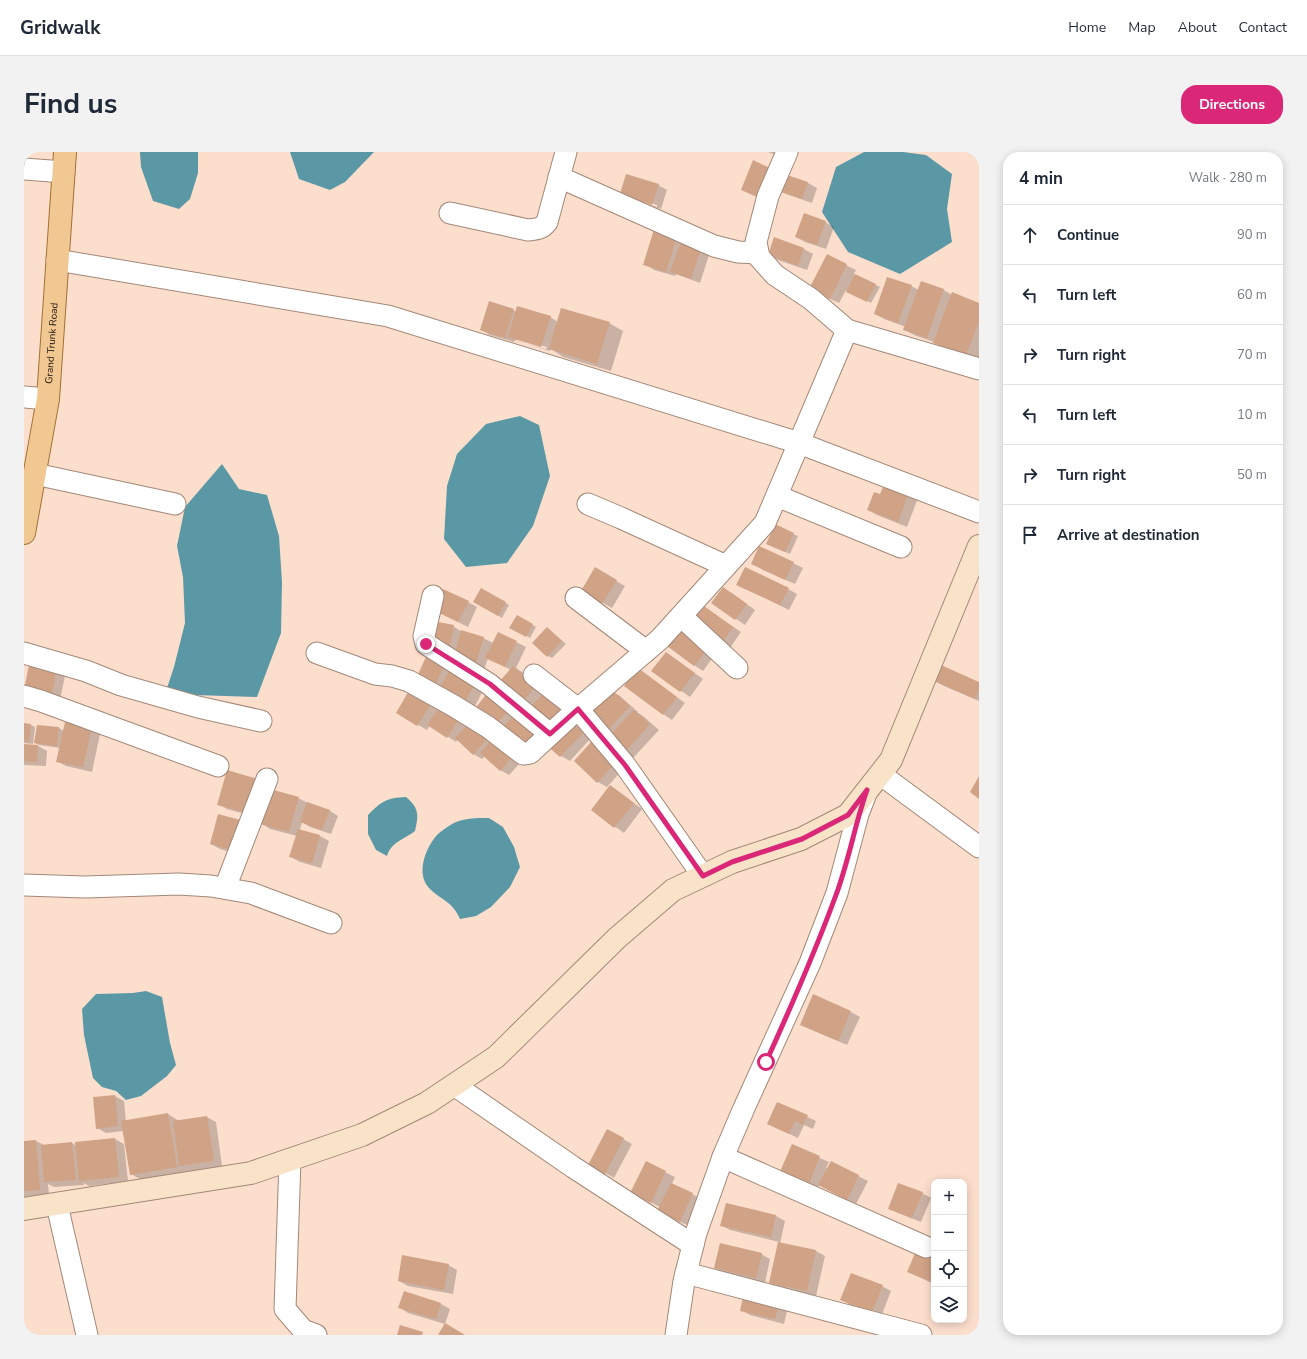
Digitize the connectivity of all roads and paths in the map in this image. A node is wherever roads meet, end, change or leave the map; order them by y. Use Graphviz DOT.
graph roads {
  1 [pos="566,152"];
  2 [pos="787,152"];
  3 [pos="64,162"];
  4 [pos="24,169"];
  5 [pos="559,177"];
  6 [pos="450,213"];
  7 [pos="758,253"];
  8 [pos="57,260"];
  9 [pos="847,330"];
  10 [pos="979,369"];
  11 [pos="24,397"];
  12 [pos="48,399"];
  13 [pos="799,444"];
  14 [pos="35,474"];
  15 [pos="777,496"];
  16 [pos="175,504"];
  17 [pos="588,504"];
  18 [pos="979,512"];
  19 [pos="24,533"];
  20 [pos="979,546"];
  21 [pos="901,547"];
  22 [pos="726,566"];
  23 [pos="433,596"];
  24 [pos="576,598"];
  25 [pos="681,616"];
  26 [pos="646,651"];
  27 [pos="24,653"];
  28 [pos="317,653"];
  29 [pos="736,668"];
  30 [pos="534,675"];
  31 [pos="24,696"];
  32 [pos="578,709"];
  33 [pos="261,721"];
  34 [pos="550,734"];
  35 [pos="218,766"];
  36 [pos="267,780"];
  37 [pos="874,782"];
  38 [pos="979,847"];
  39 [pos="703,876"];
  40 [pos="24,886"];
  41 [pos="225,888"];
  42 [pos="331,923"];
  43 [pos="454,1085"];
  44 [pos="723,1157"];
  45 [pos="290,1160"];
  46 [pos="57,1205"];
  47 [pos="24,1209"];
  48 [pos="693,1245"];
  49 [pos="926,1246"];
  50 [pos="686,1273"];
  51 [pos="87,1335"];
  52 [pos="316,1335"];
  53 [pos="676,1335"];
  54 [pos="921,1335"];
  1 -- 5 [label="street"];
  2 -- 7 [label="street"];
  3 -- 4 [label="street"];
  3 -- 8 [label="main road, Grand Trunk Road"];
  5 -- 6 [label="street"];
  5 -- 7 [label="street"];
  7 -- 9 [label="street"];
  8 -- 12 [label="main road, Grand Trunk Road"];
  8 -- 13 [label="street"];
  9 -- 10 [label="street"];
  9 -- 13 [label="street"];
  11 -- 12 [label="street"];
  12 -- 14 [label="main road, Grand Trunk Road"];
  13 -- 15 [label="street"];
  13 -- 18 [label="street"];
  14 -- 16 [label="street"];
  14 -- 19 [label="main road, Grand Trunk Road"];
  15 -- 21 [label="street"];
  15 -- 22 [label="street"];
  17 -- 22 [label="street"];
  20 -- 37 [label="main road"];
  22 -- 25 [label="street"];
  23 -- 34 [label="street"];
  24 -- 26 [label="street"];
  25 -- 26 [label="street"];
  25 -- 29 [label="street"];
  26 -- 32 [label="street"];
  27 -- 33 [label="street"];
  28 -- 34 [label="street"];
  30 -- 32 [label="street"];
  31 -- 35 [label="street"];
  32 -- 34 [label="street"];
  32 -- 39 [label="street"];
  36 -- 41 [label="street"];
  37 -- 38 [label="street"];
  37 -- 39 [label="main road"];
  37 -- 44 [label="street"];
  39 -- 43 [label="main road"];
  40 -- 41 [label="street"];
  41 -- 42 [label="street"];
  43 -- 45 [label="main road"];
  43 -- 48 [label="street"];
  44 -- 48 [label="street"];
  44 -- 49 [label="street"];
  45 -- 46 [label="main road"];
  45 -- 52 [label="street"];
  46 -- 47 [label="main road"];
  46 -- 51 [label="street"];
  48 -- 50 [label="street"];
  50 -- 53 [label="street"];
  50 -- 54 [label="street"];
}
